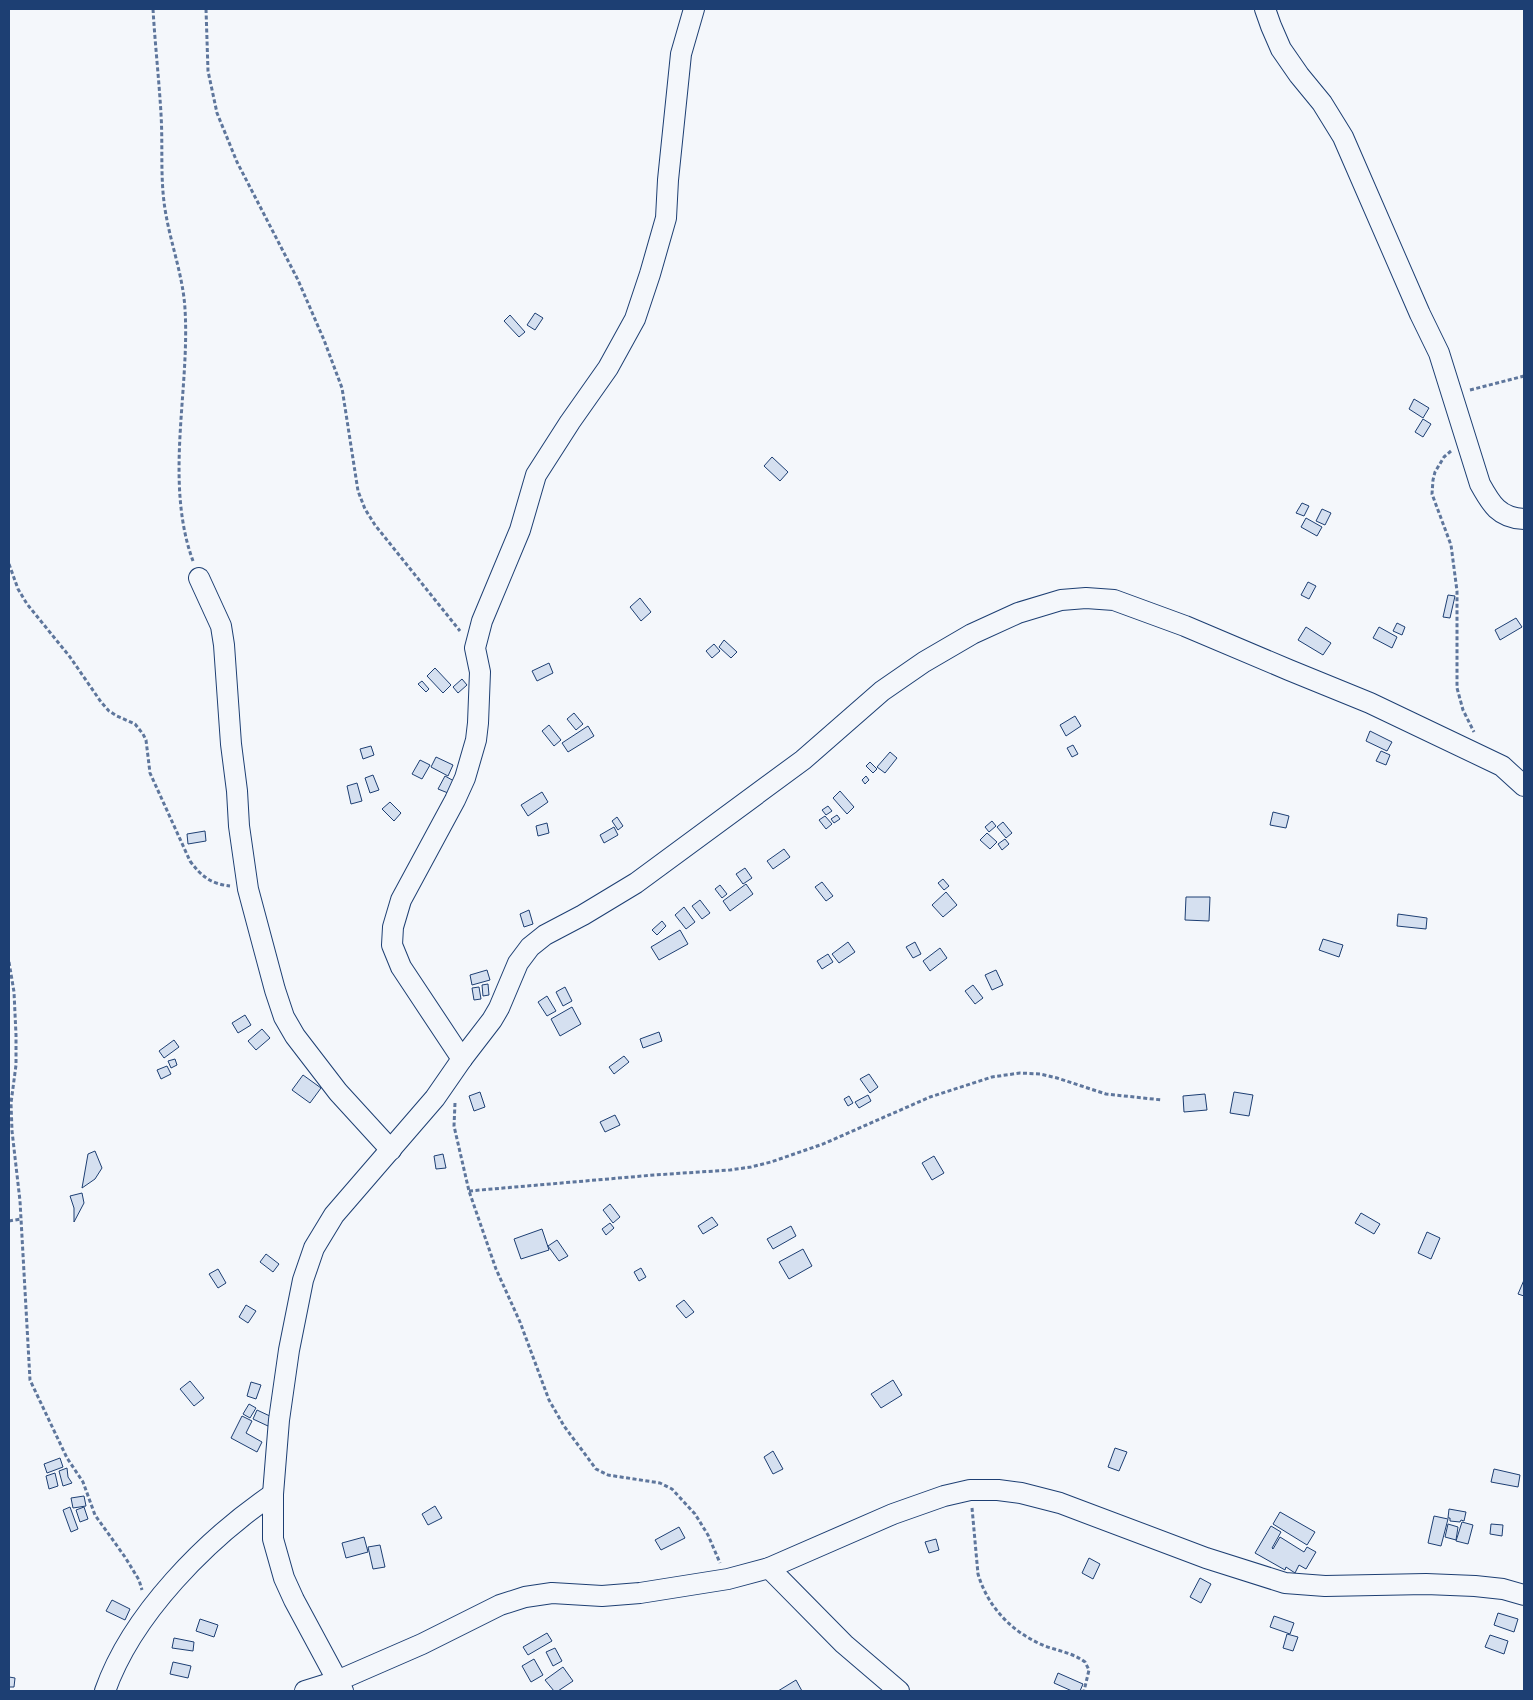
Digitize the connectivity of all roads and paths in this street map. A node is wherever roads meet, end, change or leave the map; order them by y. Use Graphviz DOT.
graph roads {
  1 [pos="152,9"];
  2 [pos="206,9"];
  3 [pos="694,9"];
  4 [pos="1265,9"];
  5 [pos="1524,376"];
  6 [pos="1452,395"];
  7 [pos="1465,441"];
  8 [pos="1524,519"];
  9 [pos="9,564"];
  10 [pos="199,578"];
  11 [pos="475,648"];
  12 [pos="1475,735"];
  13 [pos="1524,786"];
  14 [pos="248,889"];
  15 [pos="9,962"];
  16 [pos="462,1059"];
  17 [pos="1162,1100"];
  18 [pos="455,1102"];
  19 [pos="391,1150"];
  20 [pos="469,1191"];
  21 [pos="21,1219"];
  22 [pos="9,1221"];
  23 [pos="970,1490"];
  24 [pos="274,1494"];
  25 [pos="769,1568"];
  26 [pos="728,1579"];
  27 [pos="1524,1594"];
  28 [pos="142,1596"];
  29 [pos="340,1686"];
  30 [pos="105,1691"];
  31 [pos="305,1691"];
  32 [pos="899,1691"];
  33 [pos="1084,1691"];
  1 -- 10 [label="path"];
  2 -- 11 [label="path"];
  3 -- 11 [label="street"];
  4 -- 6 [label="street"];
  5 -- 6 [label="path"];
  6 -- 7 [label="street"];
  7 -- 8 [label="street"];
  7 -- 12 [label="path"];
  9 -- 14 [label="path"];
  10 -- 14 [label="street"];
  11 -- 16 [label="street"];
  13 -- 16 [label="street"];
  14 -- 19 [label="street"];
  15 -- 21 [label="path"];
  16 -- 19 [label="street"];
  17 -- 20 [label="path"];
  18 -- 20 [label="path"];
  19 -- 24 [label="street"];
  20 -- 26 [label="path"];
  21 -- 22 [label="path"];
  21 -- 28 [label="path"];
  23 -- 25 [label="street"];
  23 -- 27 [label="street"];
  23 -- 33 [label="path"];
  24 -- 29 [label="street"];
  24 -- 30 [label="street"];
  25 -- 26 [label="street"];
  25 -- 32 [label="street"];
  26 -- 29 [label="street"];
  29 -- 31 [label="street"];
}
